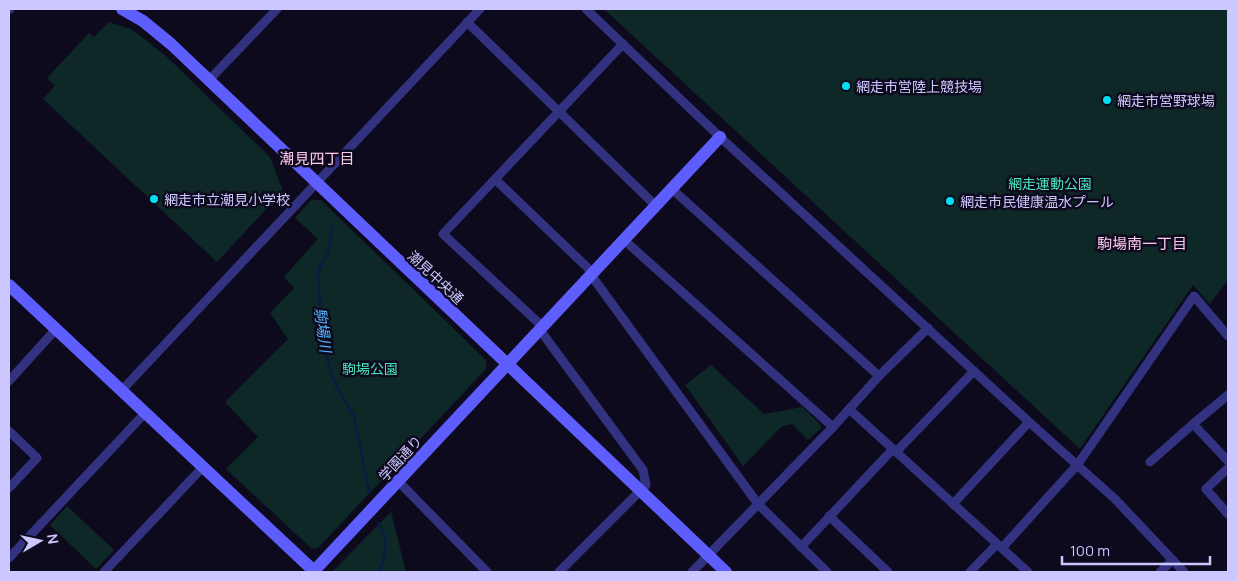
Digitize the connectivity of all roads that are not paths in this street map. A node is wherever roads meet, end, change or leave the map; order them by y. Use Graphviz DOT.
graph roads {
  1 [pos="122,9"];
  2 [pos="277,9"];
  3 [pos="480,9"];
  4 [pos="586,9"];
  5 [pos="468,22"];
  6 [pos="623,44"];
  7 [pos="209,80"];
  8 [pos="560,111"];
  9 [pos="720,137"];
  10 [pos="496,180"];
  11 [pos="315,183"];
  12 [pos="672,189"];
  13 [pos="656,206"];
  14 [pos="624,240"];
  15 [pos="592,274"];
  16 [pos="9,285"];
  17 [pos="928,328"];
  18 [pos="56,329"];
  19 [pos="542,329"];
  20 [pos="1228,335"];
  21 [pos="508,364"];
  22 [pos="974,371"];
  23 [pos="879,376"];
  24 [pos="9,381"];
  25 [pos="122,390"];
  26 [pos="1228,395"];
  27 [pos="849,409"];
  28 [pos="146,412"];
  29 [pos="1029,422"];
  30 [pos="1193,424"];
  31 [pos="833,427"];
  32 [pos="9,431"];
  33 [pos="894,450"];
  34 [pos="1228,461"];
  35 [pos="1150,462"];
  36 [pos="1078,464"];
  37 [pos="203,467"];
  38 [pos="1228,468"];
  39 [pos="398,482"];
  40 [pos="9,488"];
  41 [pos="640,490"];
  42 [pos="758,504"];
  43 [pos="953,504"];
  44 [pos="1228,514"];
  45 [pos="829,516"];
  46 [pos="800,546"];
  47 [pos="999,546"];
  48 [pos="708,556"];
  49 [pos="9,558"];
  50 [pos="1173,560"];
  51 [pos="104,572"];
  52 [pos="314,572"];
  53 [pos="487,572"];
  54 [pos="559,572"];
  55 [pos="692,572"];
  56 [pos="726,572"];
  57 [pos="827,572"];
  58 [pos="888,572"];
  59 [pos="970,572"];
  60 [pos="1028,572"];
  61 [pos="1160,572"];
  62 [pos="1184,572"];
  1 -- 7 [label="street, 潮見中央通"];
  2 -- 7 [label="street"];
  3 -- 5 [label="street"];
  4 -- 6 [label="street"];
  5 -- 8 [label="street"];
  5 -- 11 [label="street"];
  6 -- 8 [label="street"];
  6 -- 9 [label="street"];
  7 -- 11 [label="street, 潮見中央通"];
  8 -- 10 [label="street"];
  8 -- 13 [label="street"];
  9 -- 12 [label="street, 学園通り"];
  9 -- 17 [label="street"];
  10 -- 15 [label="street"];
  10 -- 19 [label="street"];
  11 -- 21 [label="street, 潮見中央通"];
  11 -- 25 [label="street"];
  12 -- 13 [label="street, 学園通り"];
  12 -- 23 [label="street"];
  13 -- 14 [label="street, 学園通り"];
  14 -- 15 [label="street, 学園通り"];
  14 -- 31 [label="street"];
  15 -- 19 [label="street, 学園通り"];
  15 -- 42 [label="street"];
  16 -- 18 [label="street"];
  17 -- 22 [label="street"];
  17 -- 23 [label="street"];
  18 -- 24 [label="street"];
  18 -- 25 [label="street"];
  19 -- 21 [label="street, 学園通り"];
  19 -- 41 [label="street"];
  20 -- 36 [label="street"];
  21 -- 39 [label="street, 学園通り"];
  21 -- 41 [label="street, 潮見中央通"];
  22 -- 29 [label="street"];
  22 -- 33 [label="street"];
  23 -- 27 [label="street"];
  25 -- 28 [label="street"];
  26 -- 30 [label="street"];
  27 -- 31 [label="street"];
  27 -- 33 [label="street"];
  28 -- 37 [label="street"];
  28 -- 49 [label="street"];
  29 -- 36 [label="street"];
  29 -- 43 [label="street"];
  30 -- 34 [label="street"];
  30 -- 35 [label="street"];
  31 -- 42 [label="street"];
  32 -- 40 [label="street"];
  33 -- 43 [label="street"];
  33 -- 45 [label="street"];
  36 -- 47 [label="street"];
  36 -- 50 [label="street"];
  37 -- 51 [label="street"];
  37 -- 52 [label="street"];
  38 -- 44 [label="street"];
  39 -- 52 [label="street, 学園通り"];
  39 -- 53 [label="street"];
  41 -- 48 [label="street, 潮見中央通"];
  41 -- 54 [label="street"];
  42 -- 46 [label="street"];
  42 -- 48 [label="street"];
  43 -- 47 [label="street"];
  45 -- 46 [label="street"];
  45 -- 58 [label="street"];
  46 -- 57 [label="street"];
  47 -- 59 [label="street"];
  47 -- 60 [label="street"];
  48 -- 55 [label="street"];
  48 -- 56 [label="street, 潮見中央通"];
  50 -- 61 [label="street"];
  50 -- 62 [label="street"];
}
